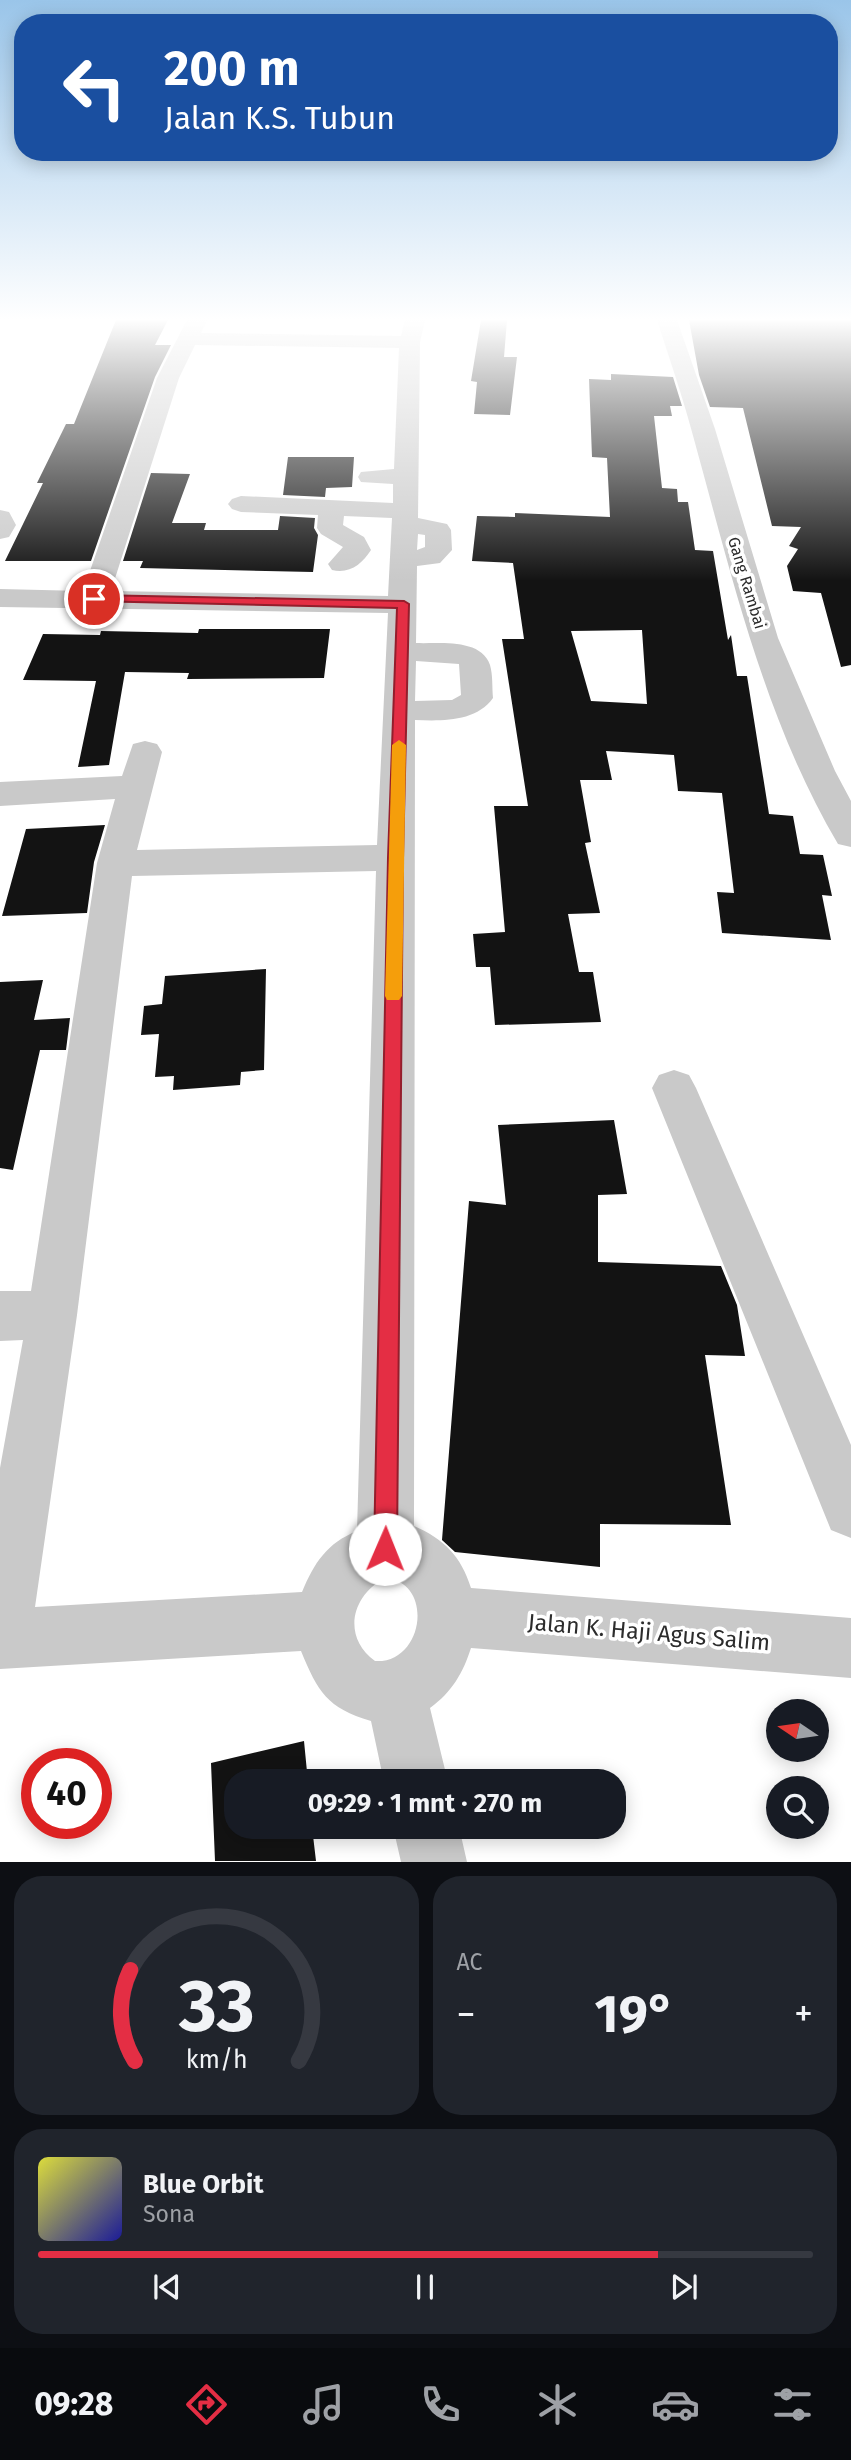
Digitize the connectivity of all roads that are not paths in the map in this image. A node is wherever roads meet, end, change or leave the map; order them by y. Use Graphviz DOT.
graph roads {
  1 [pos="159,407"];
  2 [pos="406,407"];
  3 [pos="696,407"];
  4 [pos="241,504"];
  5 [pos="332,508"];
  6 [pos="399,510"];
  7 [pos="0,518"];
  8 [pos="0,531"];
  9 [pos="342,564"];
  10 [pos="0,598"];
  11 [pos="94,599"];
  12 [pos="404,604"];
  13 [pos="402,651"];
  14 [pos="400,710"];
  15 [pos="145,752"];
  16 [pos="135,787"];
  17 [pos="0,794"];
  18 [pos="851,835"];
  19 [pos="395,858"];
  20 [pos="115,863"];
  21 [pos="674,1088"];
  22 [pos="52,1315"];
  23 [pos="0,1316"];
  24 [pos="851,1510"];
  25 [pos="385,1549"];
  26 [pos="447,1616"];
  27 [pos="326,1620"];
  28 [pos="0,1639"];
  29 [pos="851,1648"];
  30 [pos="395,1691"];
  31 [pos="413,1769"];
  32 [pos="429,1839"];
  33 [pos="434,1861"];
  1 -- 11 [label="street"];
  2 -- 6 [label="street"];
  3 -- 18 [label="street, Gang Rambai"];
  4 -- 5 [label="street"];
  5 -- 6 [label="street"];
  5 -- 9 [label="street"];
  6 -- 12 [label="street"];
  7 -- 8 [label="street"];
  10 -- 11 [label="street"];
  11 -- 12 [label="street"];
  12 -- 13 [label="street"];
  13 -- 14 [label="street"];
  13 -- 14 [label="street"];
  14 -- 19 [label="street"];
  15 -- 16 [label="street"];
  16 -- 17 [label="street"];
  16 -- 20 [label="street"];
  19 -- 20 [label="street"];
  19 -- 25 [label="street"];
  20 -- 22 [label="street"];
  21 -- 24 [label="street"];
  22 -- 23 [label="street"];
  22 -- 28 [label="street"];
  25 -- 26 [label="street"];
  25 -- 27 [label="street"];
  26 -- 29 [label="street, Jalan K. Haji Agus Salim"];
  26 -- 30 [label="street"];
  27 -- 28 [label="street"];
  27 -- 30 [label="street"];
  30 -- 31 [label="street"];
  32 -- 33 [label="street"];
}
